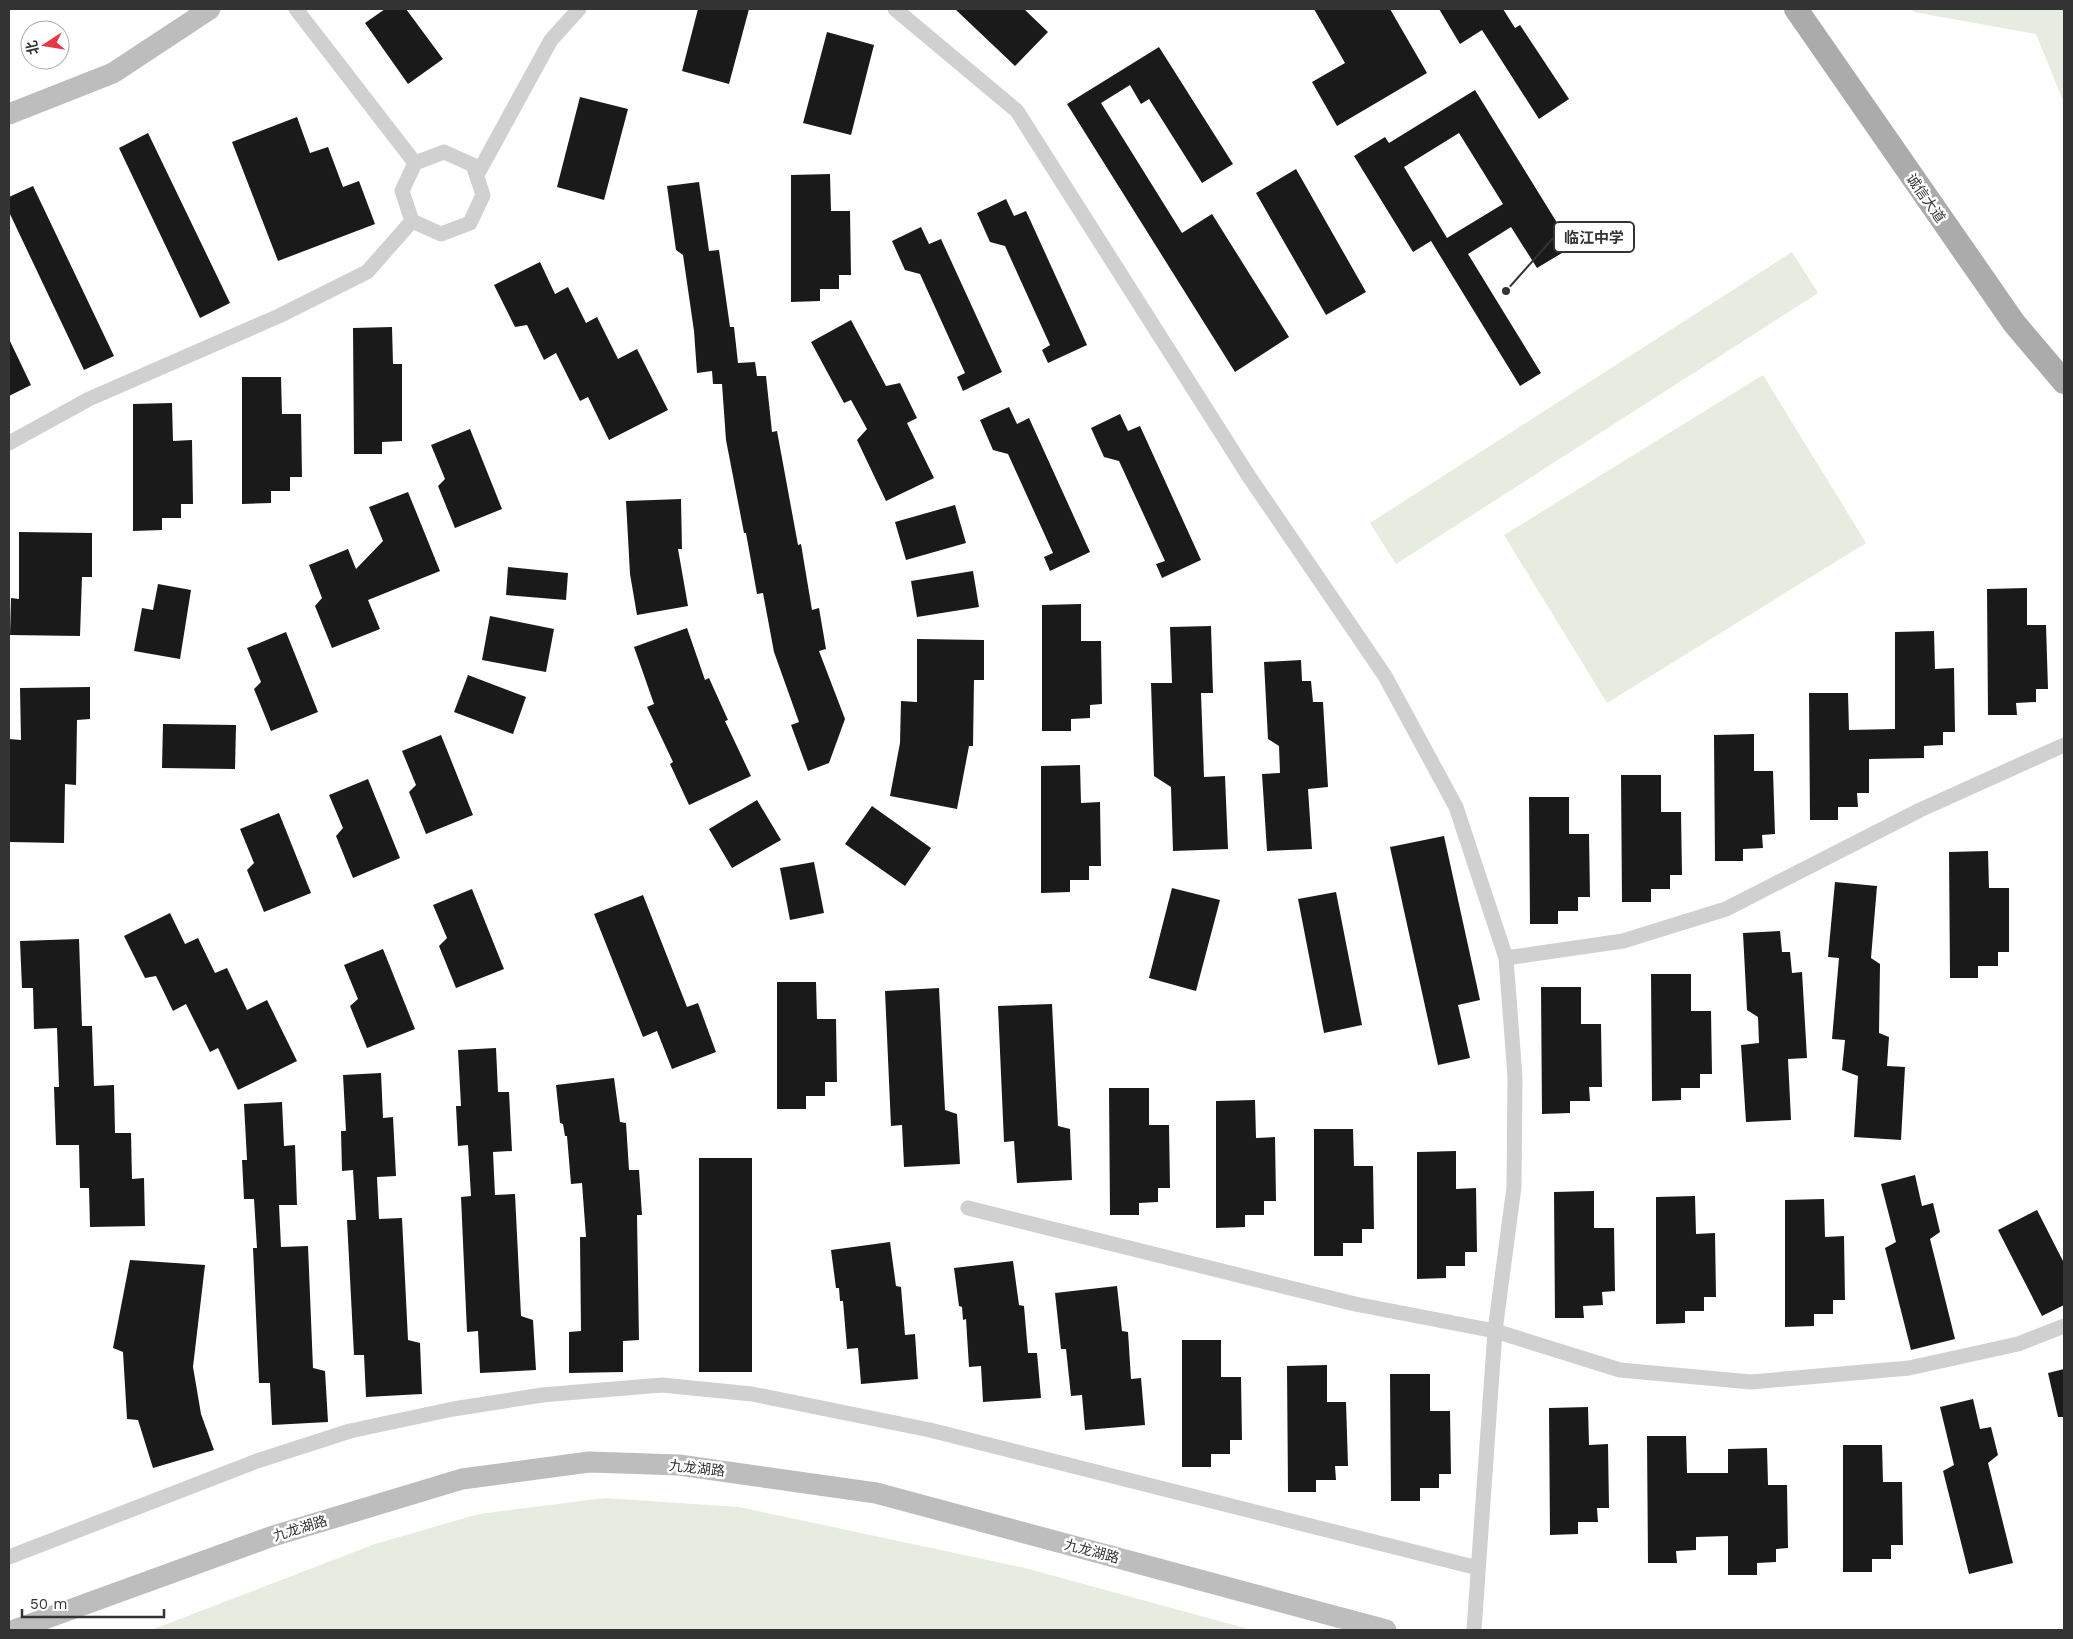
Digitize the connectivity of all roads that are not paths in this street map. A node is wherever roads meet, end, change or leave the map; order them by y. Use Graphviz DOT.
graph roads {
  1 [pos="210,9"];
  2 [pos="296,9"];
  3 [pos="579,9"];
  4 [pos="895,9"];
  5 [pos="1796,9"];
  6 [pos="9,114"];
  7 [pos="415,162"];
  8 [pos="477,175"];
  9 [pos="412,221"];
  10 [pos="2064,382"];
  11 [pos="9,443"];
  12 [pos="2064,745"];
  13 [pos="1506,958"];
  14 [pos="968,1208"];
  15 [pos="2064,1326"];
  16 [pos="1494,1331"];
  17 [pos="9,1557"];
  18 [pos="1478,1568"];
  19 [pos="14,1630"];
  20 [pos="1386,1630"];
  21 [pos="1474,1630"];
  1 -- 6 [label="street"];
  2 -- 7 [label="street"];
  3 -- 8 [label="street"];
  4 -- 13 [label="street"];
  5 -- 10 [label="main road, 诚信大道"];
  7 -- 8 [label="street"];
  7 -- 9 [label="street"];
  8 -- 9 [label="street"];
  9 -- 11 [label="street"];
  12 -- 13 [label="street"];
  13 -- 16 [label="street"];
  14 -- 16 [label="street"];
  15 -- 16 [label="street"];
  16 -- 18 [label="street"];
  17 -- 18 [label="street"];
  18 -- 21 [label="street"];
  19 -- 20 [label="street, 九龙湖路"];
}
